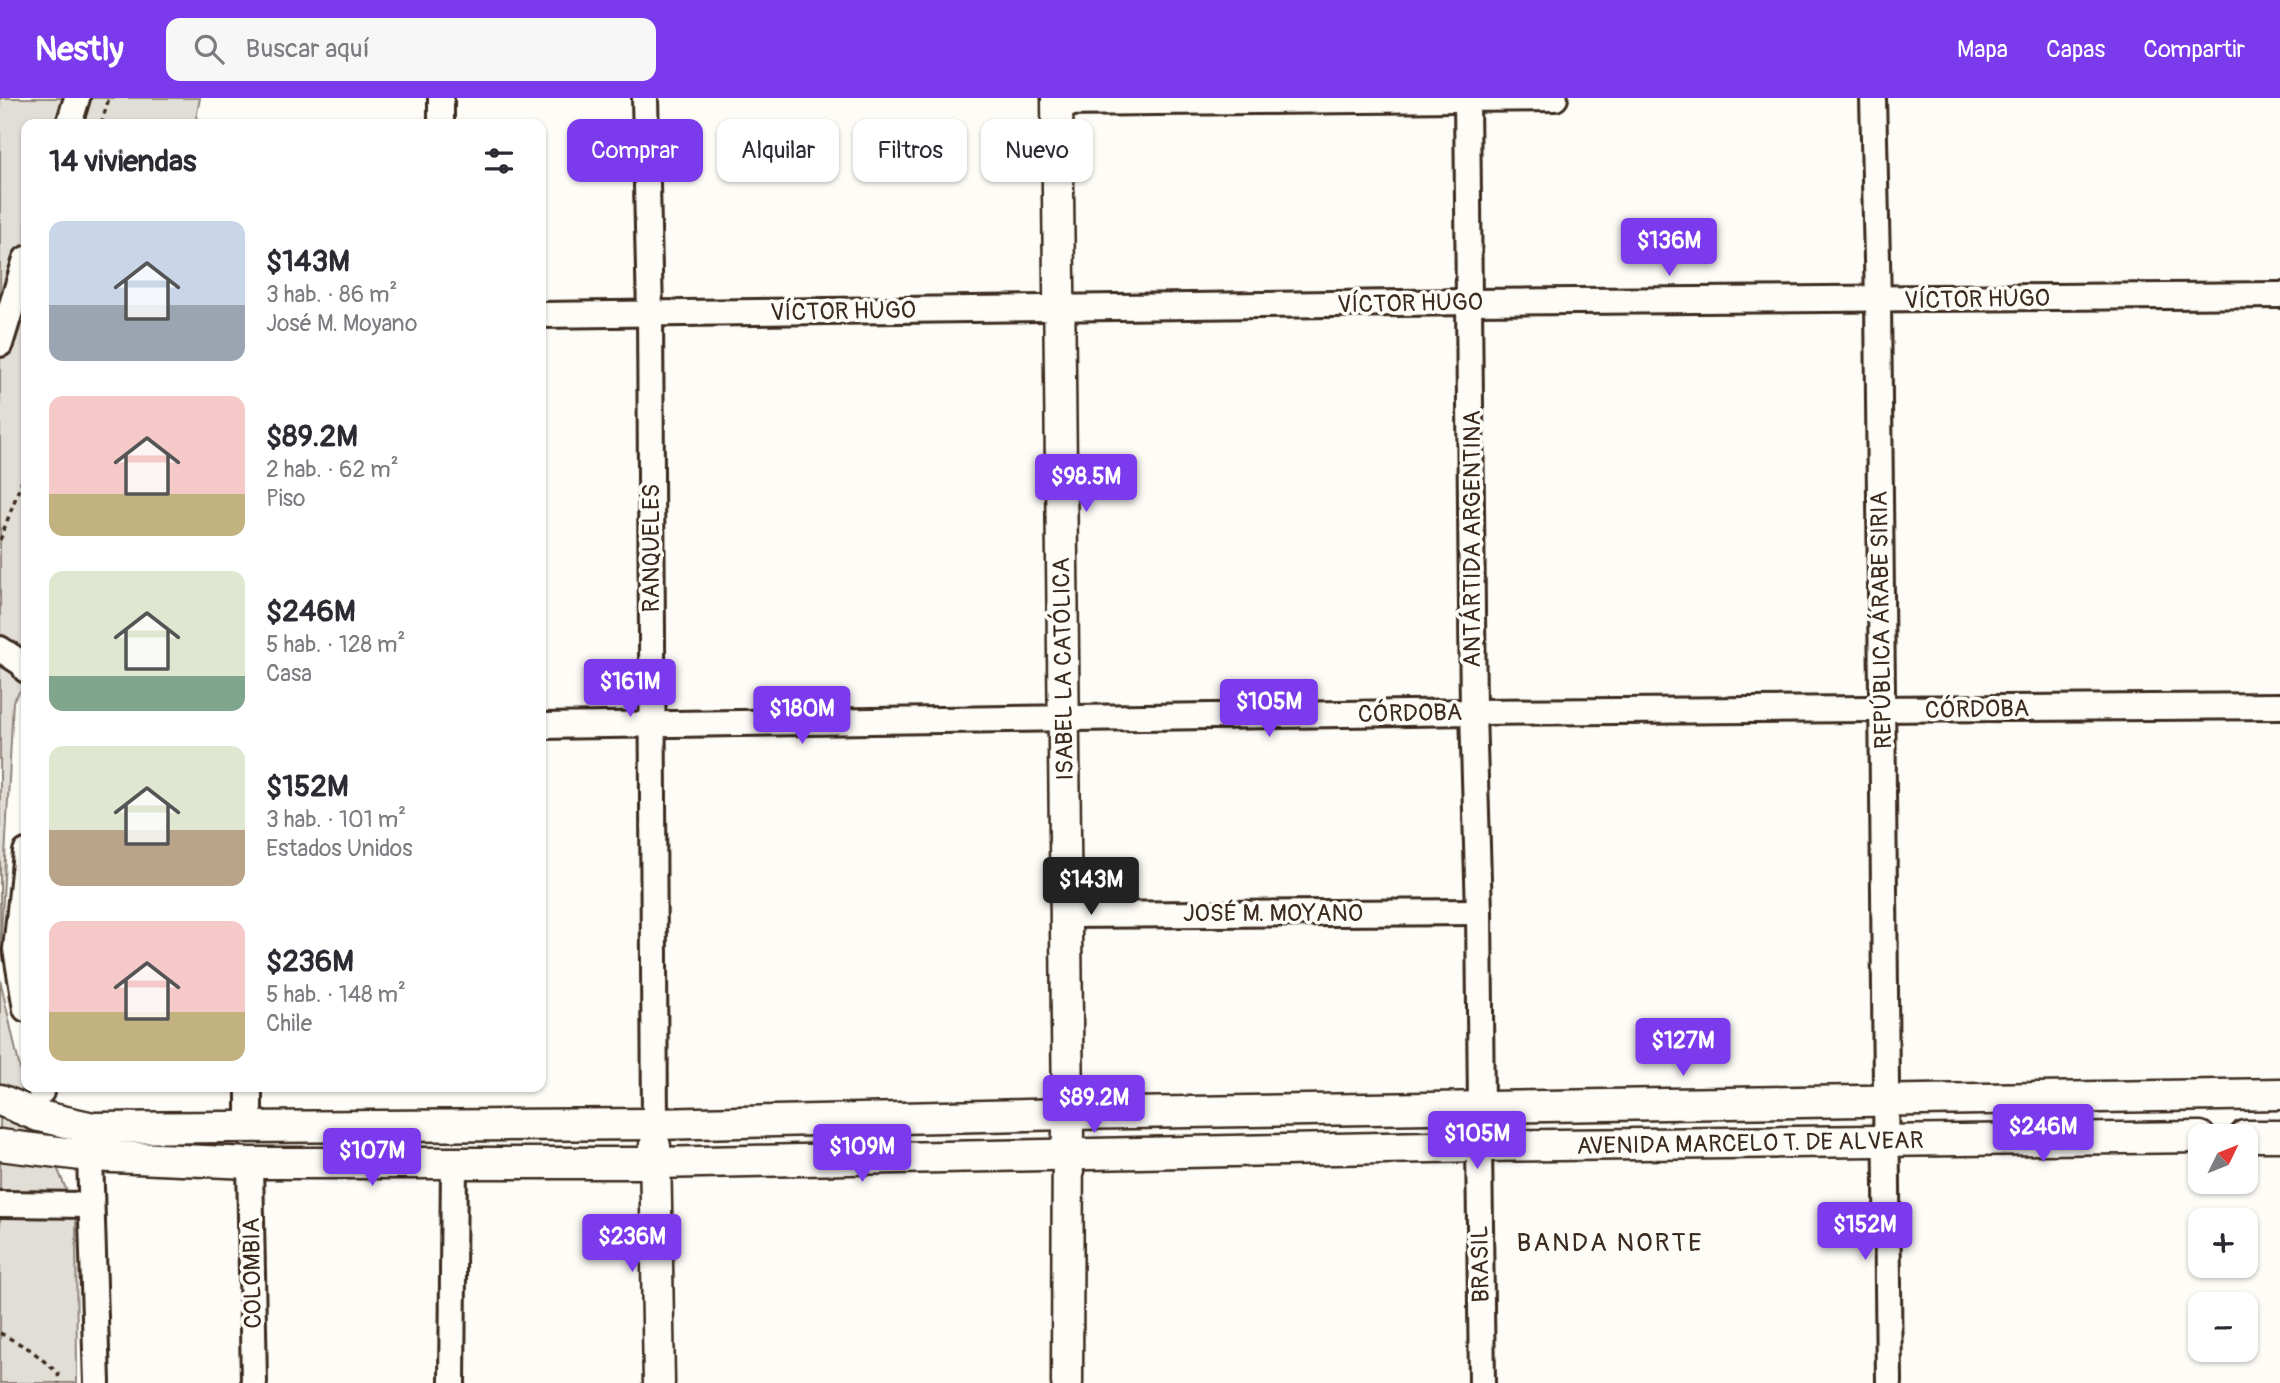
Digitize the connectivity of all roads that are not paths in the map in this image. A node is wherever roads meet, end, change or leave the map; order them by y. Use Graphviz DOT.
graph roads {
  1 [pos="78,98"];
  2 [pos="441,98"];
  3 [pos="645,98"];
  4 [pos="1467,98"];
  5 [pos="1556,98"];
  6 [pos="1873,98"];
  7 [pos="1057,101"];
  8 [pos="71,119"];
  9 [pos="441,119"];
  10 [pos="21,276"];
  11 [pos="2280,295"];
  12 [pos="1878,300"];
  13 [pos="1470,302"];
  14 [pos="1058,308"];
  15 [pos="650,314"];
  16 [pos="546,315"];
  17 [pos="0,345"];
  18 [pos="0,649"];
  19 [pos="21,663"];
  20 [pos="2280,706"];
  21 [pos="1882,710"];
  22 [pos="1473,712"];
  23 [pos="1064,720"];
  24 [pos="652,725"];
  25 [pos="546,726"];
  26 [pos="21,879"];
  27 [pos="1479,912"];
  28 [pos="1066,915"];
  29 [pos="8,948"];
  30 [pos="21,992"];
  31 [pos="249,1092"];
  32 [pos="2280,1094"];
  33 [pos="0,1100"];
  34 [pos="1886,1100"];
  35 [pos="1481,1107"];
  36 [pos="1068,1114"];
  37 [pos="655,1124"];
  38 [pos="249,1126"];
  39 [pos="2258,1136"];
  40 [pos="2280,1136"];
  41 [pos="2188,1137"];
  42 [pos="1886,1141"];
  43 [pos="0,1145"];
  44 [pos="1479,1146"];
  45 [pos="1068,1155"];
  46 [pos="90,1156"];
  47 [pos="250,1163"];
  48 [pos="655,1163"];
  49 [pos="454,1164"];
  50 [pos="0,1204"];
  51 [pos="91,1205"];
  52 [pos="97,1383"];
  53 [pos="254,1383"];
  54 [pos="452,1383"];
  55 [pos="660,1383"];
  56 [pos="1067,1383"];
  57 [pos="1482,1383"];
  58 [pos="1889,1383"];
  1 -- 8 [label="street"];
  2 -- 9 [label="street"];
  3 -- 15 [label="street, RANQUELES"];
  4 -- 5 [label="street"];
  4 -- 7 [label="street"];
  4 -- 13 [label="street, ANTÁRTIDA ARGENTINA"];
  6 -- 12 [label="street, REPÚBLICA ÁRABE SIRIA"];
  7 -- 14 [label="main road, ISABEL LA CATÓLICA"];
  10 -- 17 [label="street"];
  11 -- 12 [label="street, VÍCTOR HUGO"];
  12 -- 13 [label="street, VÍCTOR HUGO"];
  12 -- 21 [label="street, REPÚBLICA ÁRABE SIRIA"];
  13 -- 14 [label="street, VÍCTOR HUGO"];
  13 -- 22 [label="street, ANTÁRTIDA ARGENTINA"];
  14 -- 15 [label="street, VÍCTOR HUGO"];
  14 -- 23 [label="main road, ISABEL LA CATÓLICA"];
  15 -- 16 [label="street, VÍCTOR HUGO"];
  15 -- 24 [label="street, RANQUELES"];
  18 -- 19 [label="street"];
  20 -- 21 [label="street, CÓRDOBA"];
  21 -- 22 [label="street, CÓRDOBA"];
  21 -- 34 [label="street, REPÚBLICA ÁRABE SIRIA"];
  22 -- 23 [label="street, CÓRDOBA"];
  22 -- 27 [label="street, ANTÁRTIDA ARGENTINA"];
  23 -- 24 [label="street, CÓRDOBA"];
  23 -- 28 [label="main road, ISABEL LA CATÓLICA"];
  24 -- 25 [label="street, CÓRDOBA"];
  24 -- 37 [label="street, RANQUELES"];
  26 -- 29 [label="street"];
  27 -- 28 [label="street, JOSÉ M. MOYANO"];
  27 -- 35 [label="street, ANTÁRTIDA ARGENTINA"];
  28 -- 36 [label="main road, ISABEL LA CATÓLICA"];
  29 -- 30 [label="street"];
  31 -- 38 [label="street"];
  32 -- 34 [label="main road, AVENIDA MARCELO T. DE ALVEAR"];
  33 -- 38 [label="main road, AVENIDA MARCELO T. DE ALVEAR"];
  34 -- 35 [label="main road, AVENIDA MARCELO T. DE ALVEAR"];
  34 -- 42 [label="street, REPÚBLICA ÁRABE SIRIA"];
  35 -- 36 [label="main road, AVENIDA MARCELO T. DE ALVEAR"];
  36 -- 37 [label="main road, AVENIDA MARCELO T. DE ALVEAR"];
  36 -- 45 [label="main road, ISABEL LA CATÓLICA"];
  37 -- 38 [label="main road, AVENIDA MARCELO T. DE ALVEAR"];
  37 -- 48 [label="main road"];
  39 -- 40 [label="main road"];
  41 -- 42 [label="main road, AVENIDA MARCELO T. DE ALVEAR"];
  42 -- 44 [label="main road, AVENIDA MARCELO T. DE ALVEAR"];
  42 -- 58 [label="street, REPÚBLICA ÁRABE SIRIA"];
  43 -- 46 [label="main road, AVENIDA MARCELO T. DE ALVEAR"];
  44 -- 45 [label="main road, AVENIDA MARCELO T. DE ALVEAR"];
  44 -- 57 [label="street, BRASIL"];
  45 -- 48 [label="main road, AVENIDA MARCELO T. DE ALVEAR"];
  45 -- 56 [label="main road, ISABEL LA CATÓLICA"];
  46 -- 47 [label="main road, AVENIDA MARCELO T. DE ALVEAR"];
  46 -- 51 [label="street"];
  47 -- 49 [label="main road, AVENIDA MARCELO T. DE ALVEAR"];
  47 -- 53 [label="street, COLOMBIA"];
  48 -- 49 [label="main road, AVENIDA MARCELO T. DE ALVEAR"];
  48 -- 55 [label="main road"];
  49 -- 54 [label="street"];
  50 -- 51 [label="street"];
  51 -- 52 [label="street"];
}
